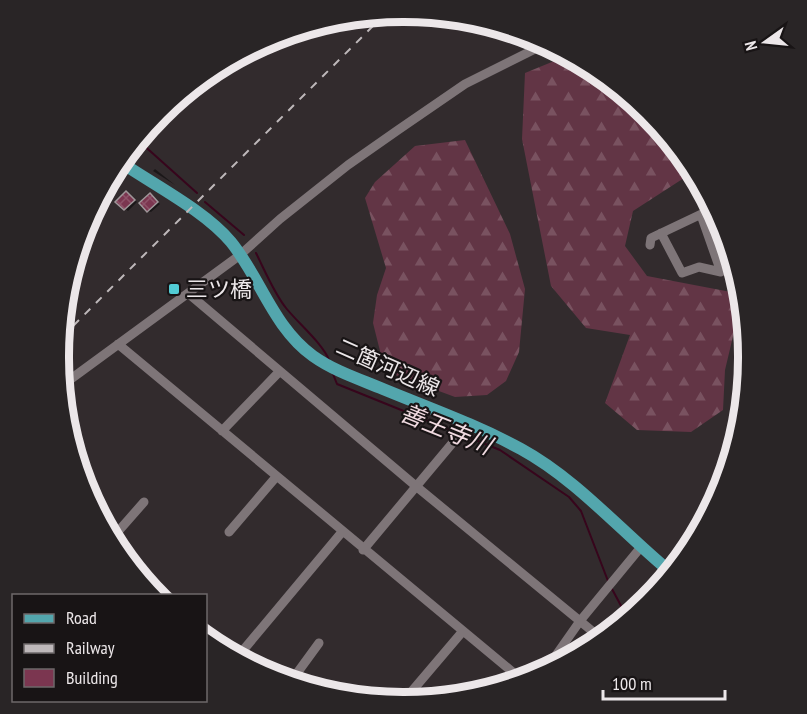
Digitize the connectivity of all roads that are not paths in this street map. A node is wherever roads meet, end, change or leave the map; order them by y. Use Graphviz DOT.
graph roads {
  1 [pos="535,49"];
  2 [pos="128,167"];
  3 [pos="706,213"];
  4 [pos="701,215"];
  5 [pos="661,233"];
  6 [pos="650,245"];
  7 [pos="240,255"];
  8 [pos="189,294"];
  9 [pos="118,345"];
  10 [pos="279,372"];
  11 [pos="70,380"];
  12 [pos="222,431"];
  13 [pos="455,440"];
  14 [pos="276,477"];
  15 [pos="417,486"];
  16 [pos="144,502"];
  17 [pos="118,531"];
  18 [pos="229,532"];
  19 [pos="342,532"];
  20 [pos="641,547"];
  21 [pos="363,550"];
  22 [pos="664,567"];
  23 [pos="580,621"];
  24 [pos="463,631"];
  25 [pos="593,632"];
  26 [pos="319,643"];
  27 [pos="243,650"];
  28 [pos="557,654"];
  29 [pos="513,673"];
  30 [pos="296,674"];
  31 [pos="412,691"];
  1 -- 7 [label="street"];
  2 -- 7 [label="main road, 二箇河辺線"];
  3 -- 4 [label="street"];
  4 -- 5 [label="street"];
  4 -- 5 [label="street"];
  5 -- 6 [label="street"];
  7 -- 8 [label="street"];
  7 -- 20 [label="main road, 二箇河辺線"];
  8 -- 9 [label="street"];
  8 -- 10 [label="street"];
  9 -- 11 [label="street"];
  9 -- 12 [label="street"];
  10 -- 12 [label="street"];
  10 -- 15 [label="street"];
  12 -- 14 [label="street"];
  13 -- 15 [label="street"];
  14 -- 18 [label="street"];
  14 -- 19 [label="street"];
  15 -- 21 [label="street"];
  15 -- 23 [label="street"];
  16 -- 17 [label="street"];
  19 -- 21 [label="street"];
  19 -- 27 [label="street"];
  20 -- 22 [label="main road, 二箇河辺線"];
  20 -- 23 [label="street"];
  21 -- 24 [label="street"];
  23 -- 25 [label="street"];
  23 -- 28 [label="street"];
  24 -- 29 [label="street"];
  24 -- 31 [label="street"];
  26 -- 30 [label="street"];
}
